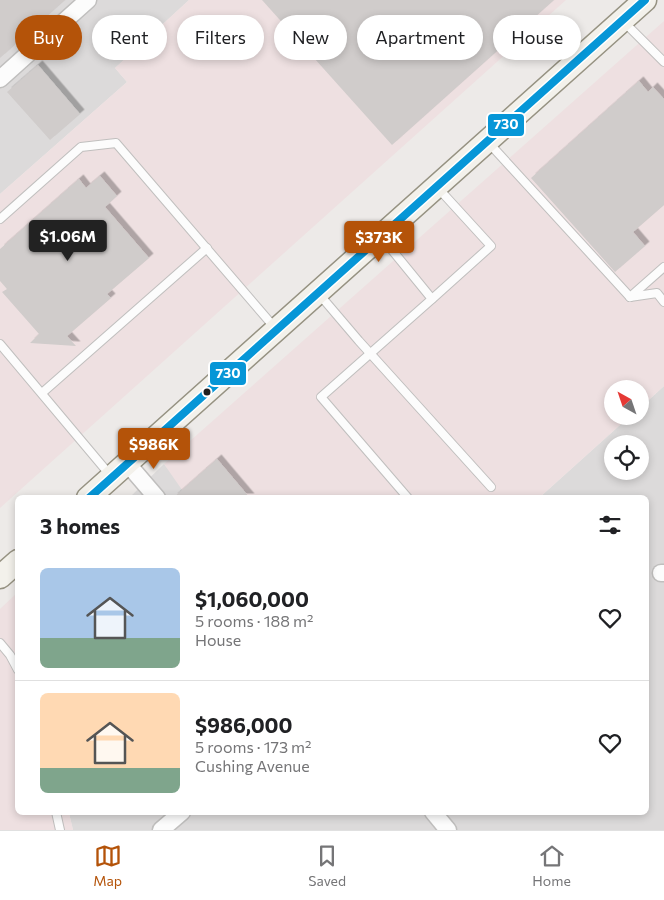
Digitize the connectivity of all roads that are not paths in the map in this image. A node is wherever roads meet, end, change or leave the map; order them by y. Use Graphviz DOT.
graph roads {
  1 [pos="88,0"];
  2 [pos="645,0"];
  3 [pos="622,20"];
  4 [pos="664,62"];
  5 [pos="0,79"];
  6 [pos="487,141"];
  7 [pos="436,186"];
  8 [pos="0,220"];
  9 [pos="380,236"];
  10 [pos="207,248"];
  11 [pos="664,267"];
  12 [pos="318,292"];
  13 [pos="630,297"];
  14 [pos="432,299"];
  15 [pos="664,302"];
  16 [pos="276,329"];
  17 [pos="0,344"];
  18 [pos="370,353"];
  19 [pos="42,393"];
  20 [pos="119,470"];
  21 [pos="491,488"];
  22 [pos="91,495"];
  23 [pos="153,495"];
  24 [pos="405,495"];
  25 [pos="0,643"];
  26 [pos="15,664"];
  27 [pos="57,815"];
  28 [pos="178,815"];
  29 [pos="436,815"];
  30 [pos="60,830"];
  31 [pos="161,830"];
  32 [pos="448,830"];
  1 -- 5 [label="street"];
  2 -- 3 [label="main road"];
  3 -- 4 [label="lane"];
  3 -- 6 [label="main road"];
  6 -- 7 [label="main road"];
  6 -- 13 [label="lane"];
  7 -- 9 [label="main road"];
  7 -- 14 [label="lane"];
  8 -- 10 [label="lane"];
  9 -- 12 [label="main road"];
  9 -- 14 [label="lane"];
  10 -- 16 [label="lane"];
  10 -- 19 [label="lane"];
  11 -- 13 [label="lane"];
  12 -- 16 [label="main road"];
  12 -- 18 [label="lane"];
  13 -- 15 [label="lane"];
  14 -- 18 [label="lane"];
  16 -- 20 [label="main road"];
  17 -- 19 [label="lane"];
  18 -- 21 [label="lane"];
  18 -- 24 [label="lane"];
  19 -- 20 [label="lane"];
  20 -- 22 [label="main road"];
  20 -- 23 [label="street"];
  25 -- 26 [label="lane"];
  27 -- 30 [label="lane"];
  28 -- 31 [label="street"];
  29 -- 32 [label="street"];
}
